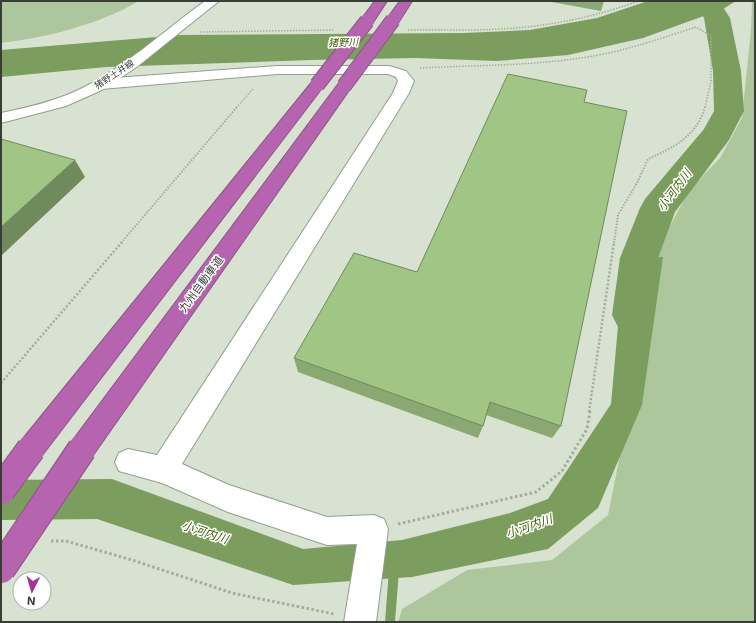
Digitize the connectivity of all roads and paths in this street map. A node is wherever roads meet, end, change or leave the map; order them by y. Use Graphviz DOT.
graph roads {
  1 [pos="213,1"];
  2 [pos="381,1"];
  3 [pos="406,1"];
  4 [pos="269,70"];
  5 [pos="389,70"];
  6 [pos="107,80"];
  7 [pos="1,118"];
  8 [pos="1,383"];
  9 [pos="128,462"];
  10 [pos="163,470"];
  11 [pos="1,490"];
  12 [pos="374,529"];
  13 [pos="66,541"];
  14 [pos="1,569"];
  15 [pos="360,621"];
  1 -- 6 [label="street, 猪野土井線"];
  2 -- 11 [label="highway, bridge"];
  3 -- 14 [label="highway, 九州自動車道, bridge"];
  4 -- 5 [label="street"];
  4 -- 6 [label="street"];
  4 -- 8 [label="path"];
  5 -- 10 [label="street"];
  5 -- 12 [label="path"];
  6 -- 7 [label="street, 猪野土井線"];
  9 -- 10 [label="street"];
  10 -- 12 [label="street"];
  12 -- 15 [label="street"];
  13 -- 15 [label="path"];
}
